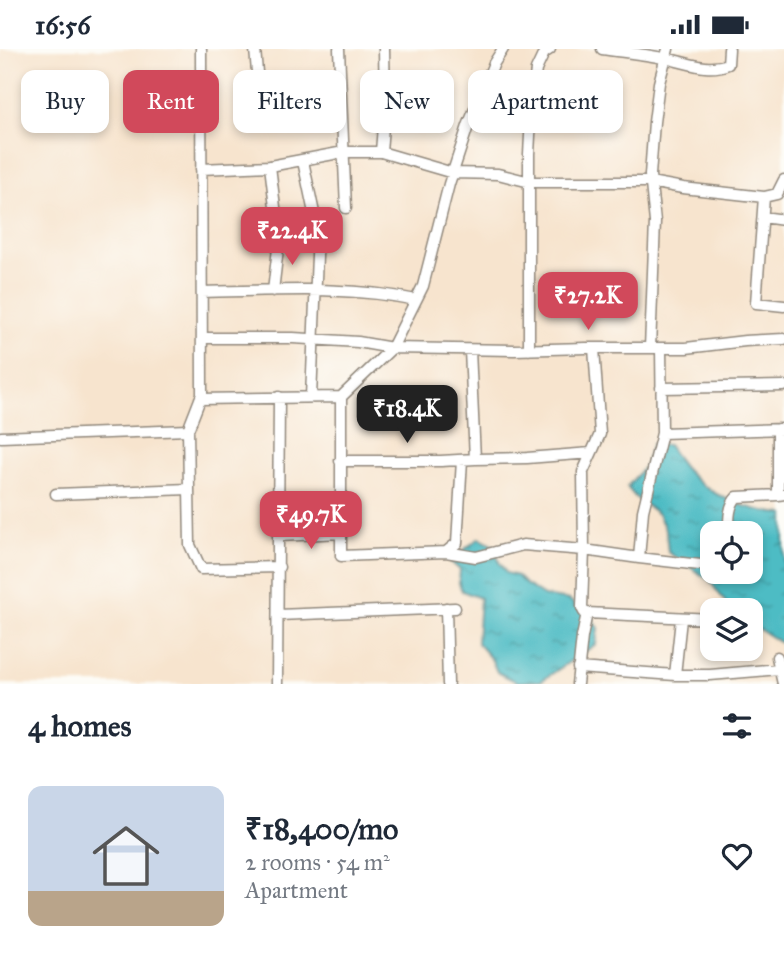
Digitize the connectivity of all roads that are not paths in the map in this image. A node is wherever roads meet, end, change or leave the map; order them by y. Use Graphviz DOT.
graph roads {
  1 [pos="201,49"];
  2 [pos="255,49"];
  3 [pos="339,49"];
  4 [pos="384,49"];
  5 [pos="503,49"];
  6 [pos="550,49"];
  7 [pos="556,49"];
  8 [pos="602,49"];
  9 [pos="729,49"];
  10 [pos="667,54"];
  11 [pos="257,70"];
  12 [pos="340,70"];
  13 [pos="343,133"];
  14 [pos="344,152"];
  15 [pos="382,152"];
  16 [pos="303,161"];
  17 [pos="270,166"];
  18 [pos="201,169"];
  19 [pos="453,173"];
  20 [pos="784,180"];
  21 [pos="530,182"];
  22 [pos="650,182"];
  23 [pos="764,197"];
  24 [pos="346,208"];
  25 [pos="763,217"];
  26 [pos="784,221"];
  27 [pos="273,291"];
  28 [pos="317,291"];
  29 [pos="202,292"];
  30 [pos="416,300"];
  31 [pos="784,306"];
  32 [pos="202,338"];
  33 [pos="314,339"];
  34 [pos="784,339"];
  35 [pos="391,348"];
  36 [pos="594,348"];
  37 [pos="656,348"];
  38 [pos="470,350"];
  39 [pos="529,350"];
  40 [pos="784,386"];
  41 [pos="661,388"];
  42 [pos="279,397"];
  43 [pos="311,397"];
  44 [pos="341,397"];
  45 [pos="200,399"];
  46 [pos="781,429"];
  47 [pos="188,430"];
  48 [pos="662,433"];
  49 [pos="1,437"];
  50 [pos="591,453"];
  51 [pos="475,459"];
  52 [pos="462,460"];
  53 [pos="340,461"];
  54 [pos="189,489"];
  55 [pos="56,494"];
  56 [pos="781,494"];
  57 [pos="729,521"];
  58 [pos="341,533"];
  59 [pos="279,536"];
  60 [pos="584,550"];
  61 [pos="446,552"];
  62 [pos="639,558"];
  63 [pos="700,565"];
  64 [pos="279,567"];
  65 [pos="587,613"];
  66 [pos="278,615"];
  67 [pos="681,619"];
  68 [pos="700,619"];
  69 [pos="777,657"];
  70 [pos="578,668"];
  71 [pos="779,669"];
  72 [pos="675,675"];
  73 [pos="277,684"];
  74 [pos="448,684"];
  75 [pos="577,684"];
  76 [pos="783,684"];
  1 -- 18 [label="street"];
  2 -- 11 [label="street"];
  3 -- 12 [label="street"];
  4 -- 15 [label="street"];
  5 -- 19 [label="street"];
  6 -- 7 [label="street"];
  6 -- 21 [label="street"];
  8 -- 10 [label="street"];
  9 -- 10 [label="street"];
  10 -- 22 [label="street"];
  13 -- 14 [label="street"];
  14 -- 15 [label="street"];
  14 -- 16 [label="street"];
  14 -- 24 [label="street"];
  15 -- 19 [label="street"];
  16 -- 17 [label="street"];
  16 -- 28 [label="street"];
  17 -- 18 [label="street"];
  17 -- 27 [label="street"];
  18 -- 29 [label="street"];
  19 -- 21 [label="street"];
  19 -- 30 [label="street"];
  20 -- 23 [label="street"];
  21 -- 22 [label="street"];
  21 -- 39 [label="street"];
  22 -- 23 [label="street"];
  22 -- 37 [label="street"];
  23 -- 25 [label="street"];
  25 -- 26 [label="street"];
  25 -- 31 [label="street"];
  27 -- 28 [label="street"];
  27 -- 29 [label="street"];
  28 -- 30 [label="street"];
  28 -- 33 [label="street"];
  29 -- 32 [label="street"];
  30 -- 35 [label="street"];
  32 -- 33 [label="street"];
  32 -- 45 [label="street"];
  33 -- 35 [label="street"];
  33 -- 43 [label="street"];
  34 -- 37 [label="street"];
  35 -- 38 [label="street"];
  35 -- 44 [label="street"];
  36 -- 37 [label="street"];
  36 -- 39 [label="street"];
  36 -- 50 [label="street"];
  37 -- 41 [label="street"];
  38 -- 39 [label="street"];
  38 -- 51 [label="street"];
  40 -- 41 [label="street"];
  41 -- 48 [label="street"];
  42 -- 43 [label="street"];
  42 -- 45 [label="street"];
  42 -- 59 [label="street"];
  43 -- 44 [label="street"];
  44 -- 53 [label="street"];
  45 -- 47 [label="street"];
  46 -- 48 [label="street"];
  46 -- 56 [label="street"];
  47 -- 49 [label="street"];
  47 -- 54 [label="street"];
  48 -- 62 [label="street"];
  50 -- 51 [label="street"];
  50 -- 60 [label="street"];
  51 -- 52 [label="street"];
  52 -- 53 [label="street"];
  52 -- 61 [label="street"];
  53 -- 58 [label="street"];
  54 -- 55 [label="street"];
  54 -- 64 [label="street"];
  56 -- 57 [label="street"];
  58 -- 59 [label="street"];
  58 -- 61 [label="street"];
  59 -- 64 [label="street"];
  60 -- 61 [label="street"];
  60 -- 62 [label="street"];
  60 -- 65 [label="street"];
  62 -- 63 [label="street"];
  64 -- 66 [label="street"];
  65 -- 67 [label="street"];
  65 -- 70 [label="street"];
  66 -- 73 [label="street"];
  66 -- 74 [label="street"];
  67 -- 68 [label="street"];
  67 -- 72 [label="street"];
  69 -- 71 [label="street"];
  70 -- 72 [label="street"];
  70 -- 75 [label="street"];
  71 -- 72 [label="street"];
  71 -- 76 [label="street"];
}
